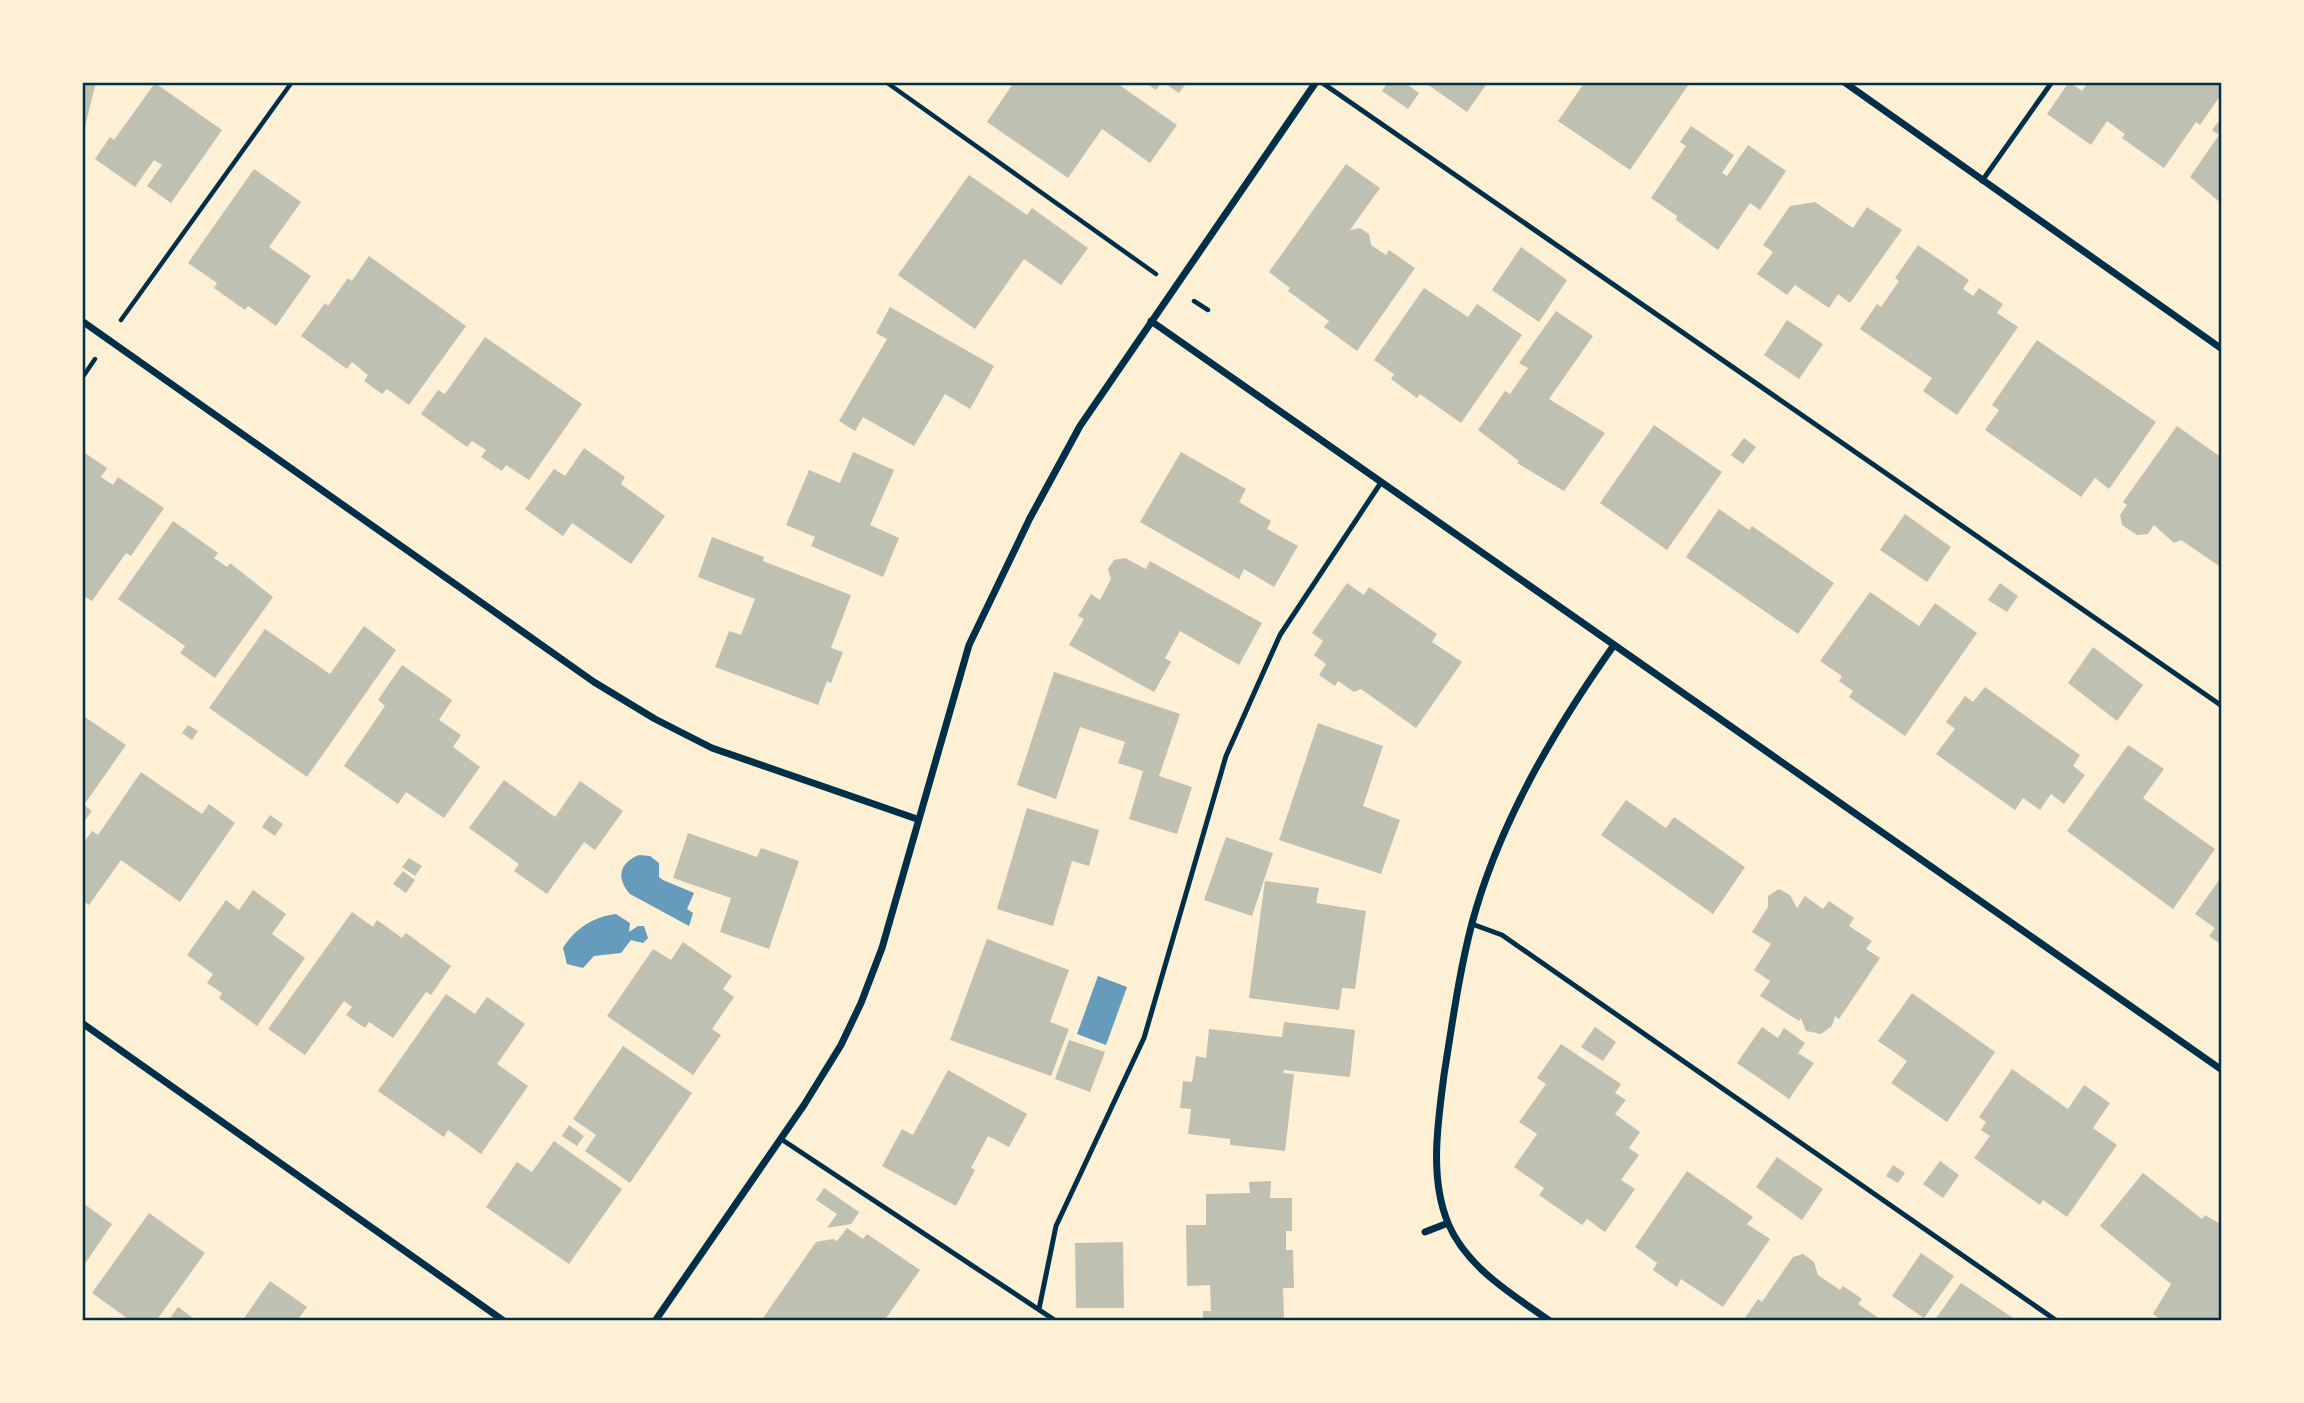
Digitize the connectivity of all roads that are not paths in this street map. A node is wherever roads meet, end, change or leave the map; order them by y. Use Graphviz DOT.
graph roads {
  1 [pos="1319,82"];
  2 [pos="1844,82"];
  3 [pos="2052,82"];
  4 [pos="1982,181"];
  5 [pos="82,321"];
  6 [pos="1151,321"];
  7 [pos="2222,349"];
  8 [pos="1380,484"];
  9 [pos="1614,645"];
  10 [pos="2222,706"];
  11 [pos="917,820"];
  12 [pos="1472,925"];
  13 [pos="82,1023"];
  14 [pos="2222,1070"];
  15 [pos="781,1139"];
  16 [pos="1448,1223"];
  17 [pos="1425,1232"];
  18 [pos="1039,1309"];
  19 [pos="504,1321"];
  20 [pos="654,1321"];
  21 [pos="1056,1321"];
  22 [pos="1550,1321"];
  23 [pos="2057,1321"];
  1 -- 6 [label="street"];
  1 -- 10 [label="lane"];
  2 -- 4 [label="street"];
  3 -- 4 [label="lane"];
  4 -- 7 [label="street"];
  5 -- 11 [label="street"];
  6 -- 8 [label="street"];
  6 -- 11 [label="street"];
  8 -- 9 [label="street"];
  8 -- 18 [label="lane"];
  9 -- 12 [label="street"];
  9 -- 14 [label="street"];
  11 -- 15 [label="street"];
  12 -- 16 [label="street"];
  12 -- 23 [label="lane"];
  13 -- 19 [label="street"];
  15 -- 18 [label="lane"];
  15 -- 20 [label="street"];
  16 -- 17 [label="street"];
  16 -- 22 [label="street"];
  18 -- 21 [label="lane"];
}
